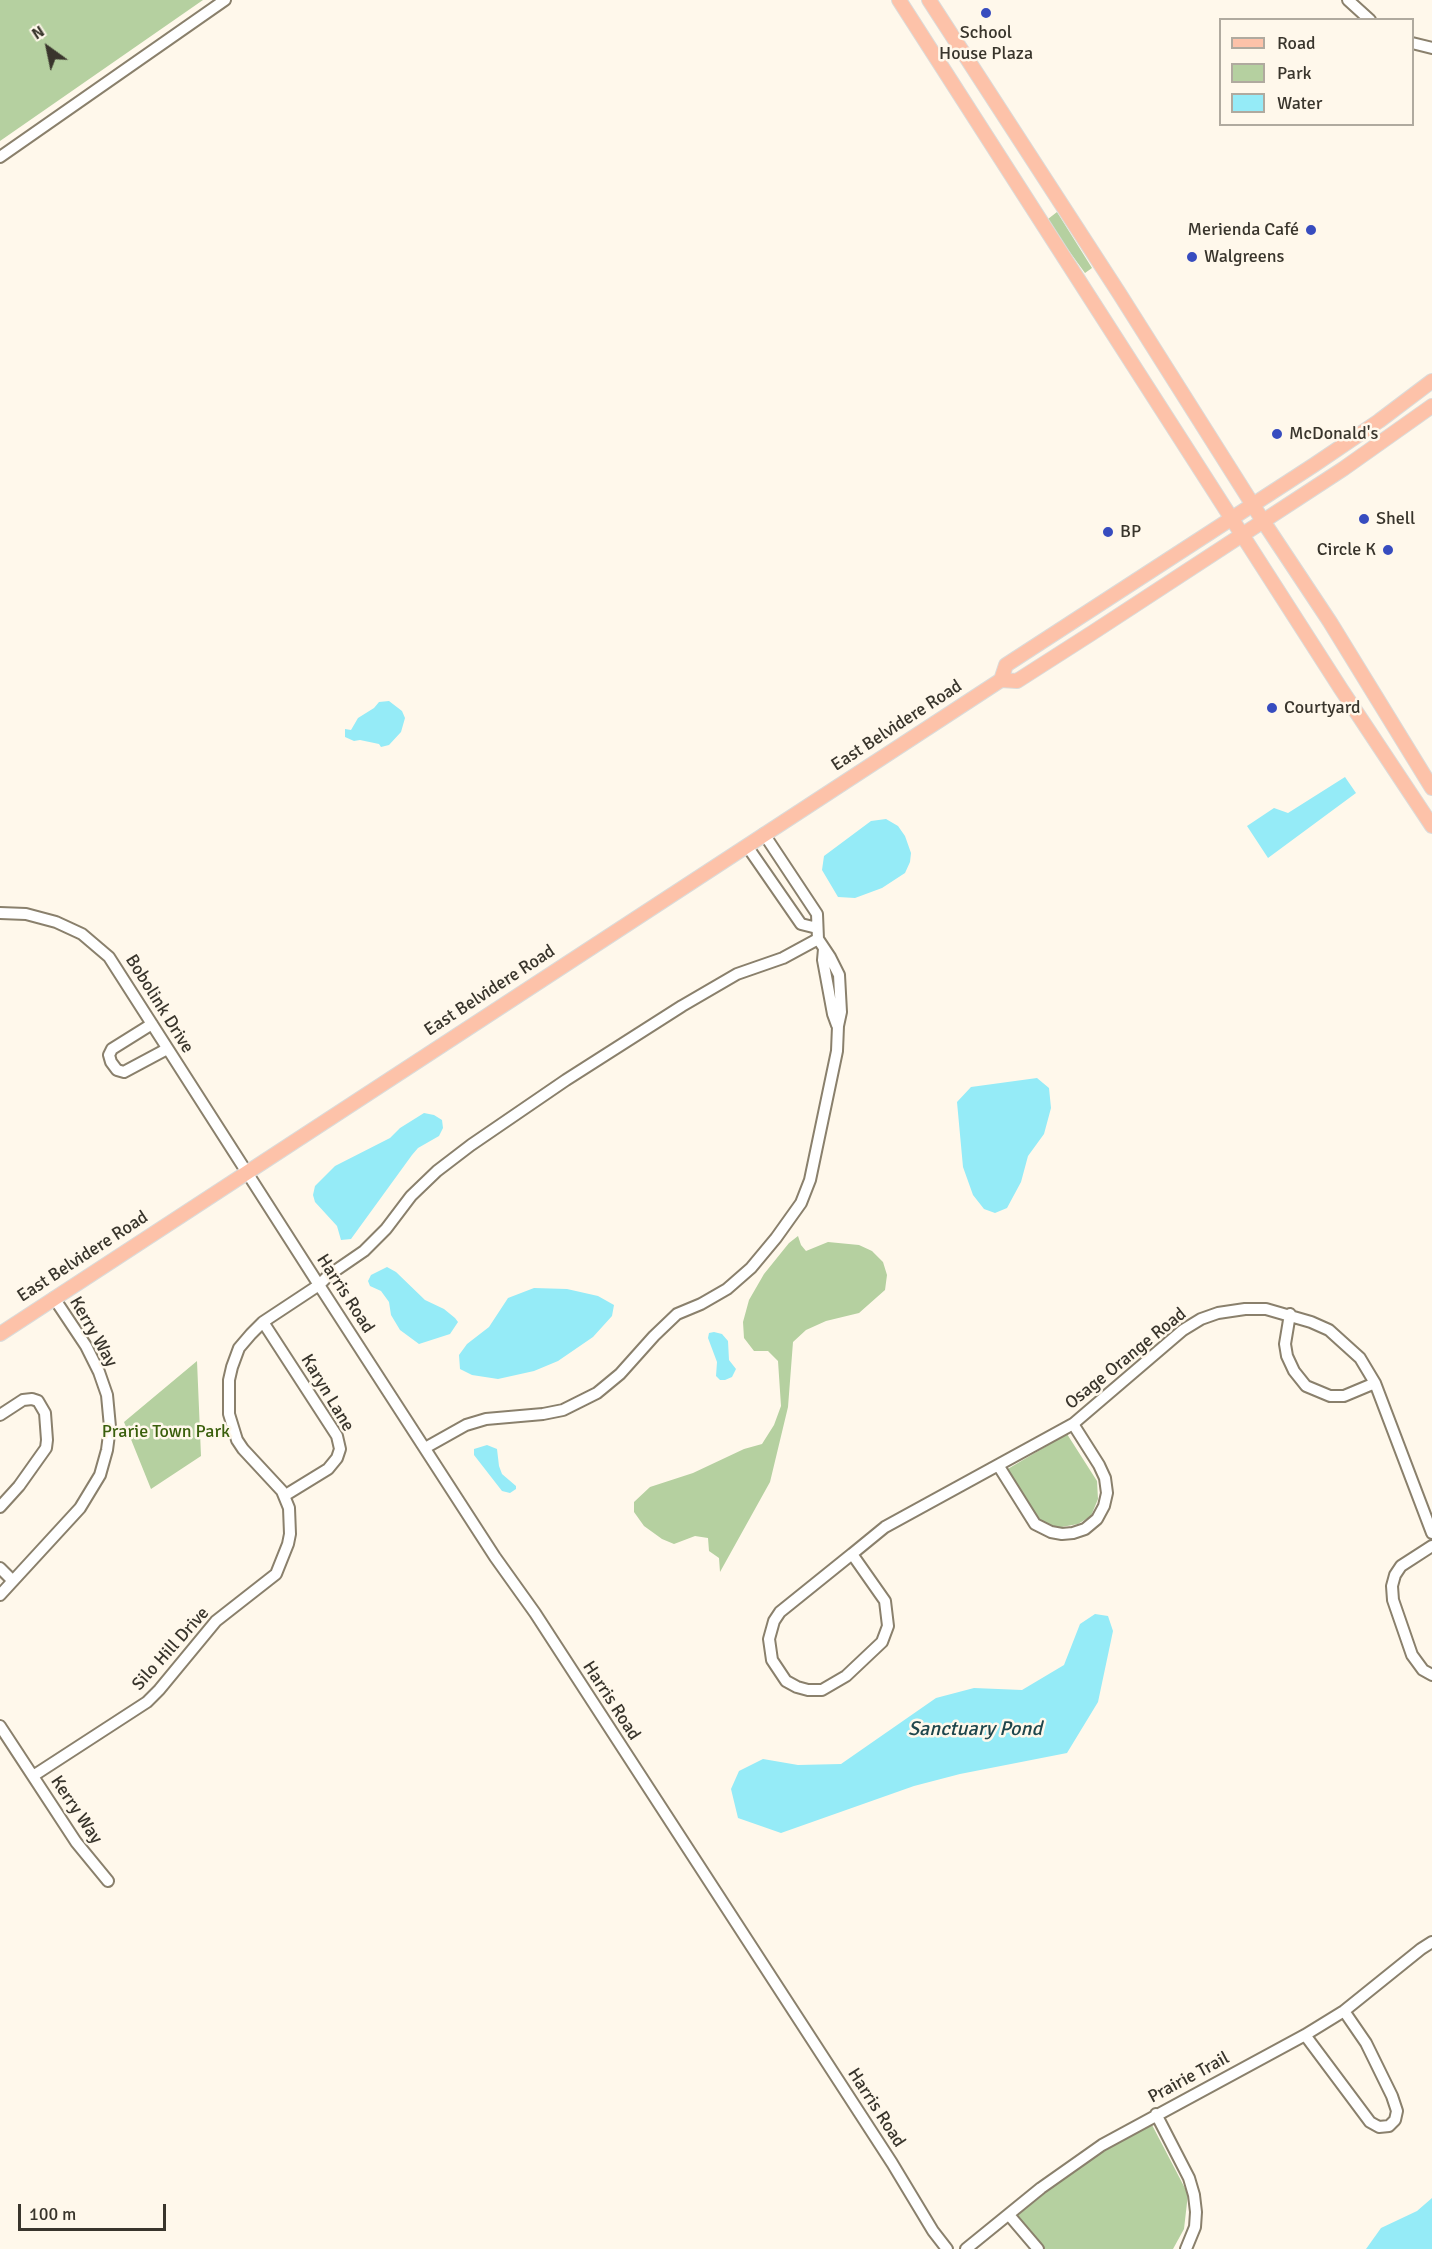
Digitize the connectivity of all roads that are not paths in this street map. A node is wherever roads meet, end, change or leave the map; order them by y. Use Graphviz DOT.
graph roads {
  1 [pos="225,0"];
  2 [pos="899,0"];
  3 [pos="928,0"];
  4 [pos="1348,0"];
  5 [pos="1368,18"];
  6 [pos="1414,43"];
  7 [pos="1432,48"];
  8 [pos="0,158"];
  9 [pos="1432,381"];
  10 [pos="1432,406"];
  11 [pos="1253,506"];
  12 [pos="1232,519"];
  13 [pos="1263,521"];
  14 [pos="1243,535"];
  15 [pos="1001,680"];
  16 [pos="1432,789"];
  17 [pos="1432,826"];
  18 [pos="764,834"];
  19 [pos="747,846"];
  20 [pos="0,913"];
  21 [pos="817,933"];
  22 [pos="152,1024"];
  23 [pos="167,1049"];
  24 [pos="246,1171"];
  25 [pos="319,1285"];
  26 [pos="54,1298"];
  27 [pos="1290,1314"];
  28 [pos="263,1322"];
  29 [pos="0,1334"];
  30 [pos="1375,1383"];
  31 [pos="0,1416"];
  32 [pos="1073,1424"];
  33 [pos="425,1448"];
  34 [pos="998,1465"];
  35 [pos="284,1496"];
  36 [pos="0,1506"];
  37 [pos="1432,1533"];
  38 [pos="1432,1546"];
  39 [pos="852,1554"];
  40 [pos="0,1568"];
  41 [pos="13,1581"];
  42 [pos="0,1595"];
  43 [pos="1432,1675"];
  44 [pos="0,1725"];
  45 [pos="33,1776"];
  46 [pos="108,1881"];
  47 [pos="1432,1942"];
  48 [pos="1344,2011"];
  49 [pos="1305,2035"];
  50 [pos="1156,2114"];
  51 [pos="1010,2215"];
  52 [pos="947,2249"];
  53 [pos="966,2249"];
  54 [pos="1038,2249"];
  55 [pos="1186,2249"];
  1 -- 8 [label="street"];
  2 -- 12 [label="main road"];
  3 -- 11 [label="main road"];
  4 -- 5 [label="street"];
  6 -- 7 [label="street"];
  9 -- 11 [label="main road, East Belvidere Road"];
  10 -- 13 [label="main road, East Belvidere Road"];
  11 -- 12 [label="main road, East Belvidere Road"];
  11 -- 13 [label="main road"];
  12 -- 14 [label="main road"];
  12 -- 15 [label="main road, East Belvidere Road"];
  13 -- 14 [label="main road, East Belvidere Road"];
  13 -- 16 [label="main road"];
  14 -- 15 [label="main road, East Belvidere Road"];
  14 -- 17 [label="main road"];
  15 -- 18 [label="main road, East Belvidere Road"];
  18 -- 19 [label="main road, East Belvidere Road"];
  18 -- 21 [label="street"];
  19 -- 21 [label="street"];
  19 -- 24 [label="main road, East Belvidere Road"];
  20 -- 22 [label="street, Bobolink Drive"];
  21 -- 25 [label="street, Silo Hill Drive"];
  21 -- 33 [label="street"];
  22 -- 23 [label="street, Bobolink Drive"];
  22 -- 23 [label="street"];
  23 -- 24 [label="street, Bobolink Drive"];
  24 -- 25 [label="street, Harris Road"];
  24 -- 26 [label="main road, East Belvidere Road"];
  25 -- 28 [label="street, Silo Hill Drive"];
  25 -- 33 [label="street, Harris Road"];
  26 -- 29 [label="main road, East Belvidere Road"];
  26 -- 41 [label="street, Kerry Way"];
  27 -- 30 [label="street, Osage Orange Road"];
  27 -- 30 [label="street"];
  27 -- 32 [label="street, Osage Orange Road"];
  28 -- 35 [label="street, Silo Hill Drive"];
  28 -- 35 [label="street, Karyn Lane"];
  30 -- 37 [label="street, Osage Orange Road"];
  31 -- 36 [label="street"];
  32 -- 34 [label="street, Osage Orange Road"];
  32 -- 34 [label="street"];
  33 -- 52 [label="street, Harris Road"];
  34 -- 39 [label="street, Osage Orange Road"];
  35 -- 45 [label="street, Silo Hill Drive"];
  38 -- 43 [label="street"];
  39 -- 39 [label="street, Osage Orange Road"];
  40 -- 41 [label="street"];
  41 -- 42 [label="street, Kerry Way"];
  44 -- 45 [label="street, Kerry Way"];
  45 -- 46 [label="street, Kerry Way"];
  47 -- 48 [label="street, Prairie Trail"];
  48 -- 49 [label="street, Prairie Trail"];
  48 -- 49 [label="street"];
  49 -- 50 [label="street, Prairie Trail"];
  50 -- 51 [label="street, Prairie Trail"];
  50 -- 55 [label="street"];
  51 -- 53 [label="street, Prairie Trail"];
  51 -- 54 [label="street"];
}
